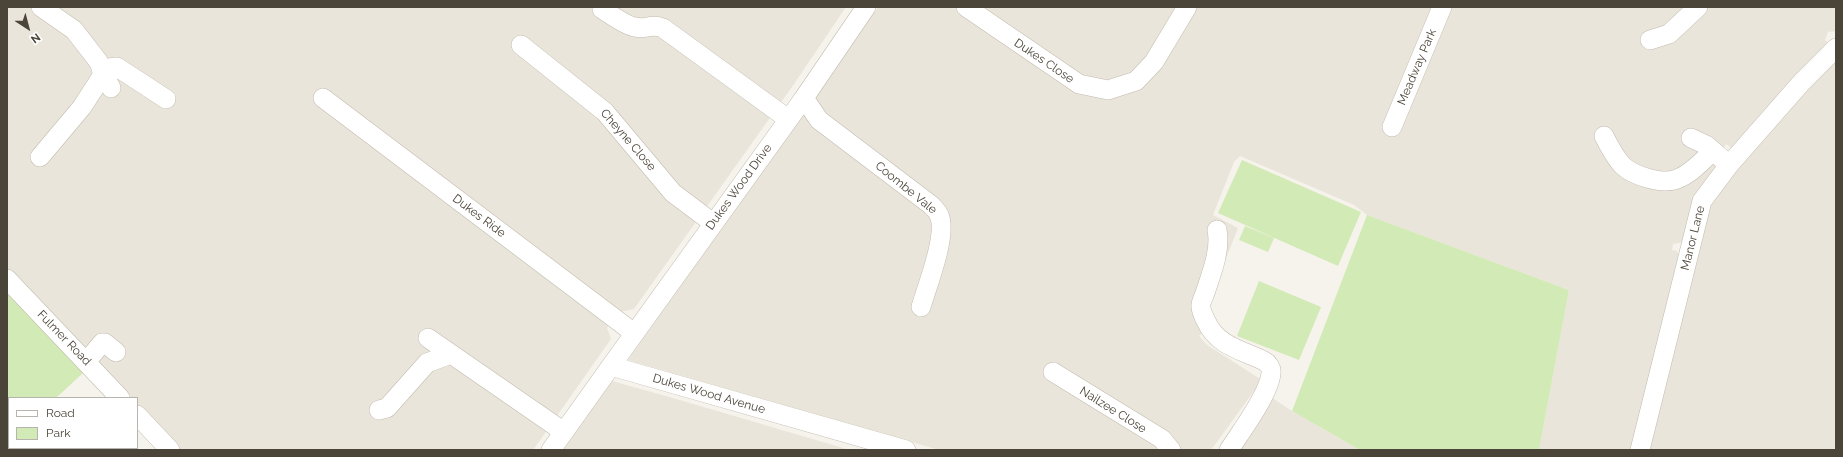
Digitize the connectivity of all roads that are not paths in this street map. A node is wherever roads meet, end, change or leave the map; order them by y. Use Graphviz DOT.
graph roads {
  1 [pos="41,7"];
  2 [pos="866,7"];
  3 [pos="966,7"];
  4 [pos="1187,7"];
  5 [pos="1442,7"];
  6 [pos="1698,7"];
  7 [pos="602,9"];
  8 [pos="1650,40"];
  9 [pos="521,45"];
  10 [pos="1836,48"];
  11 [pos="105,77"];
  12 [pos="324,98"];
  13 [pos="804,98"];
  14 [pos="166,99"];
  15 [pos="788,119"];
  16 [pos="1392,127"];
  17 [pos="1604,136"];
  18 [pos="1691,138"];
  19 [pos="1713,151"];
  20 [pos="40,157"];
  21 [pos="1729,165"];
  22 [pos="713,223"];
  23 [pos="1217,230"];
  24 [pos="7,279"];
  25 [pos="921,307"];
  26 [pos="634,332"];
  27 [pos="428,338"];
  28 [pos="116,352"];
  29 [pos="450,354"];
  30 [pos="86,362"];
  31 [pos="611,366"];
  32 [pos="1053,372"];
  33 [pos="119,397"];
  34 [pos="379,410"];
  35 [pos="138,416"];
  36 [pos="564,432"];
  37 [pos="170,450"];
  38 [pos="551,450"];
  39 [pos="906,450"];
  40 [pos="1171,450"];
  41 [pos="1228,450"];
  42 [pos="1640,450"];
  1 -- 11 [label="street"];
  2 -- 13 [label="street, Dukes Wood Drive"];
  3 -- 4 [label="street, Dukes Close"];
  5 -- 16 [label="street, Meadway Park"];
  6 -- 8 [label="street"];
  7 -- 15 [label="street"];
  9 -- 22 [label="street, Cheyne Close"];
  10 -- 21 [label="street, Manor Lane"];
  11 -- 14 [label="street"];
  11 -- 20 [label="street"];
  12 -- 26 [label="street, Dukes Ride"];
  13 -- 15 [label="street, Dukes Wood Drive"];
  13 -- 25 [label="street, Coombe Vale"];
  15 -- 22 [label="street, Dukes Wood Drive"];
  17 -- 19 [label="street"];
  18 -- 19 [label="street"];
  19 -- 21 [label="street"];
  21 -- 42 [label="street, Manor Lane"];
  22 -- 26 [label="street, Dukes Wood Drive"];
  23 -- 41 [label="street"];
  24 -- 30 [label="street, Fulmer Road"];
  26 -- 31 [label="street, Dukes Wood Drive"];
  27 -- 29 [label="street"];
  28 -- 30 [label="street"];
  29 -- 34 [label="street"];
  29 -- 36 [label="street"];
  30 -- 33 [label="street, Fulmer Road"];
  31 -- 36 [label="street"];
  31 -- 39 [label="street, Dukes Wood Avenue"];
  32 -- 40 [label="street, Nailzee Close"];
  35 -- 37 [label="street"];
  36 -- 38 [label="street"];
}
